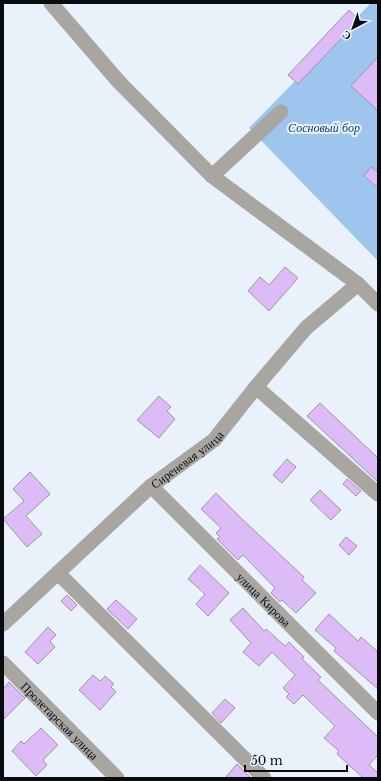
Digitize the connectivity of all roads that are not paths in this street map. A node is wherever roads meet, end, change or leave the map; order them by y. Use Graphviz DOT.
graph roads {
  1 [pos="51,3"];
  2 [pos="281,112"];
  3 [pos="212,176"];
  4 [pos="358,284"];
  5 [pos="378,304"];
  6 [pos="256,387"];
  7 [pos="151,486"];
  8 [pos="378,494"];
  9 [pos="58,573"];
  10 [pos="3,624"];
  11 [pos="3,663"];
  12 [pos="378,713"];
  13 [pos="117,778"];
  14 [pos="264,778"];
  1 -- 3 [label="street"];
  2 -- 3 [label="street"];
  3 -- 4 [label="street"];
  4 -- 5 [label="street"];
  4 -- 6 [label="street, Сиреневая улица"];
  6 -- 7 [label="street, Сиреневая улица"];
  6 -- 8 [label="street"];
  7 -- 9 [label="street, Сиреневая улица"];
  7 -- 12 [label="street, улица Кирова"];
  9 -- 10 [label="street, Сиреневая улица"];
  9 -- 14 [label="street"];
  11 -- 13 [label="street, Пролетарская улица"];
}
